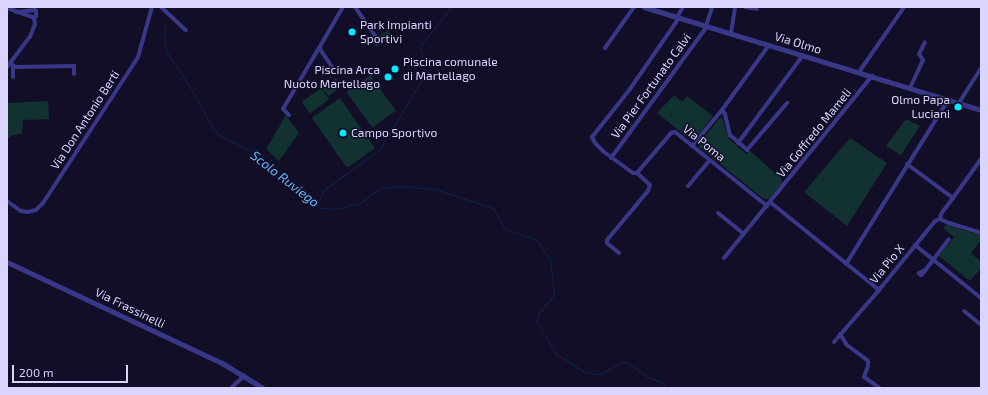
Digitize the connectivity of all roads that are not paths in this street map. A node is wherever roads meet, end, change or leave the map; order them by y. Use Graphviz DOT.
graph roads {
  1 [pos="152,7"];
  2 [pos="161,7"];
  3 [pos="343,7"];
  4 [pos="355,7"];
  5 [pos="634,7"];
  6 [pos="644,7"];
  7 [pos="683,7"];
  8 [pos="712,7"];
  9 [pos="736,7"];
  10 [pos="745,7"];
  11 [pos="904,7"];
  12 [pos="7,8"];
  13 [pos="758,9"];
  14 [pos="16,12"];
  15 [pos="678,17"];
  16 [pos="34,18"];
  17 [pos="706,26"];
  18 [pos="186,30"];
  19 [pos="731,33"];
  20 [pos="376,37"];
  21 [pos="925,42"];
  22 [pos="769,45"];
  23 [pos="319,48"];
  24 [pos="605,48"];
  25 [pos="803,55"];
  26 [pos="10,66"];
  27 [pos="332,68"];
  28 [pos="981,68"];
  29 [pos="859,72"];
  30 [pos="74,74"];
  31 [pos="872,76"];
  32 [pos="13,77"];
  33 [pos="910,88"];
  34 [pos="948,100"];
  35 [pos="787,103"];
  36 [pos="959,103"];
  37 [pos="722,110"];
  38 [pos="981,110"];
  39 [pos="289,116"];
  40 [pos="738,143"];
  41 [pos="692,146"];
  42 [pos="612,158"];
  43 [pos="981,159"];
  44 [pos="709,160"];
  45 [pos="907,164"];
  46 [pos="637,173"];
  47 [pos="688,186"];
  48 [pos="952,198"];
  49 [pos="7,201"];
  50 [pos="769,204"];
  51 [pos="718,213"];
  52 [pos="940,219"];
  53 [pos="981,233"];
  54 [pos="744,234"];
  55 [pos="949,239"];
  56 [pos="915,245"];
  57 [pos="619,253"];
  58 [pos="724,258"];
  59 [pos="933,260"];
  60 [pos="7,262"];
  61 [pos="846,264"];
  62 [pos="925,270"];
  63 [pos="879,290"];
  64 [pos="981,298"];
  65 [pos="964,312"];
  66 [pos="981,325"];
  67 [pos="840,334"];
  68 [pos="834,342"];
  69 [pos="244,376"];
  70 [pos="231,388"];
  71 [pos="263,388"];
  72 [pos="880,388"];
  1 -- 49 [label="street, Via Don Antonio Berti"];
  2 -- 18 [label="street"];
  3 -- 23 [label="street"];
  4 -- 20 [label="street"];
  5 -- 24 [label="street"];
  6 -- 15 [label="street, Via Olmo"];
  7 -- 15 [label="street"];
  8 -- 17 [label="street"];
  9 -- 19 [label="street"];
  10 -- 13 [label="street"];
  11 -- 29 [label="street"];
  12 -- 14 [label="street"];
  14 -- 16 [label="street"];
  14 -- 16 [label="street"];
  15 -- 17 [label="street, Via Olmo"];
  15 -- 42 [label="street"];
  16 -- 26 [label="street"];
  17 -- 19 [label="street, Via Olmo"];
  17 -- 42 [label="street, Via Pier Fortunato Calvi"];
  19 -- 22 [label="street, Via Olmo"];
  21 -- 33 [label="street"];
  22 -- 25 [label="street, Via Olmo"];
  22 -- 37 [label="street"];
  23 -- 27 [label="street"];
  23 -- 39 [label="street"];
  25 -- 29 [label="street, Via Olmo"];
  25 -- 40 [label="street"];
  26 -- 30 [label="street"];
  26 -- 32 [label="street"];
  28 -- 36 [label="street"];
  29 -- 31 [label="street, Via Olmo"];
  31 -- 33 [label="street, Via Olmo"];
  31 -- 50 [label="street, Via Goffredo Mameli"];
  33 -- 34 [label="street, Via Olmo"];
  34 -- 36 [label="street, Via Olmo"];
  34 -- 45 [label="street"];
  35 -- 40 [label="street"];
  36 -- 38 [label="street, Via Olmo"];
  37 -- 40 [label="street"];
  37 -- 41 [label="street"];
  41 -- 44 [label="street, Via Poma"];
  41 -- 46 [label="street, Via Poma"];
  42 -- 46 [label="street"];
  43 -- 48 [label="street, Via Pio X"];
  44 -- 47 [label="street"];
  44 -- 50 [label="street, Via Poma"];
  45 -- 48 [label="street"];
  45 -- 61 [label="street"];
  46 -- 57 [label="street"];
  48 -- 52 [label="street, Via Pio X"];
  50 -- 54 [label="street, Via Goffredo Mameli"];
  50 -- 61 [label="street, Via Poma"];
  51 -- 54 [label="street"];
  52 -- 53 [label="street"];
  52 -- 56 [label="street, Via Pio X"];
  54 -- 58 [label="street, Via Goffredo Mameli"];
  55 -- 59 [label="street"];
  56 -- 59 [label="street"];
  56 -- 63 [label="street, Via Pio X"];
  59 -- 62 [label="street"];
  59 -- 64 [label="street"];
  60 -- 69 [label="street, Via Frassinelli"];
  61 -- 63 [label="street, Via Poma"];
  63 -- 67 [label="street, Via Pio X"];
  65 -- 66 [label="street"];
  67 -- 68 [label="street, Via Pio X"];
  67 -- 72 [label="street"];
  69 -- 70 [label="street"];
  69 -- 71 [label="street, Via Frassinelli"];
}
